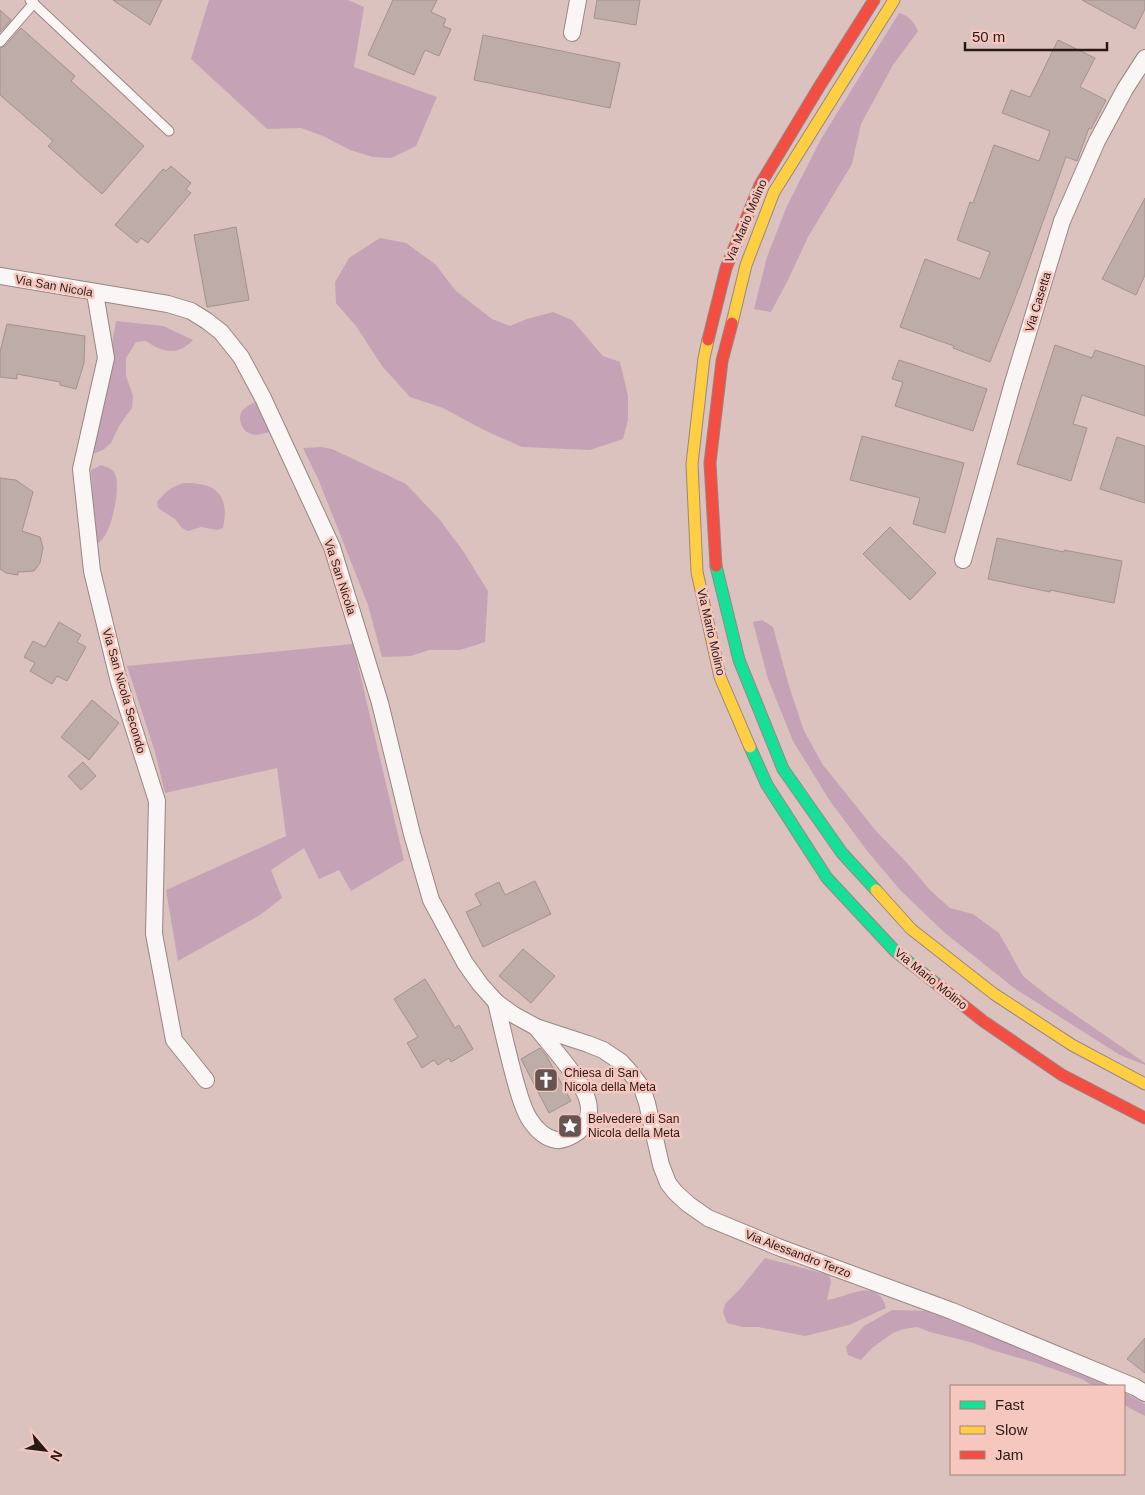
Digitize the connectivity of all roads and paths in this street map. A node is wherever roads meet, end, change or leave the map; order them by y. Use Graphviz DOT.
graph roads {
  1 [pos="578,0"];
  2 [pos="874,0"];
  3 [pos="894,0"];
  4 [pos="32,2"];
  5 [pos="572,33"];
  6 [pos="0,42"];
  7 [pos="1145,58"];
  8 [pos="169,130"];
  9 [pos="0,276"];
  10 [pos="95,293"];
  11 [pos="963,560"];
  12 [pos="496,1002"];
  13 [pos="536,1027"];
  14 [pos="206,1080"];
  15 [pos="1145,1084"];
  16 [pos="1145,1118"];
  17 [pos="1145,1393"];
  1 -- 5 [label="street"];
  2 -- 16 [label="main road, Via Mario Molino"];
  3 -- 15 [label="main road, Via Mario Molino"];
  4 -- 6 [label="lane"];
  4 -- 8 [label="lane"];
  7 -- 11 [label="street, Via Casetta"];
  9 -- 10 [label="street, Via San Nicola"];
  10 -- 12 [label="street, Via San Nicola"];
  10 -- 14 [label="street, Via San Nicola Secondo"];
  12 -- 13 [label="street, Via San Nicola"];
  12 -- 13 [label="street"];
  13 -- 17 [label="street, Via Alessandro Terzo"];
}
